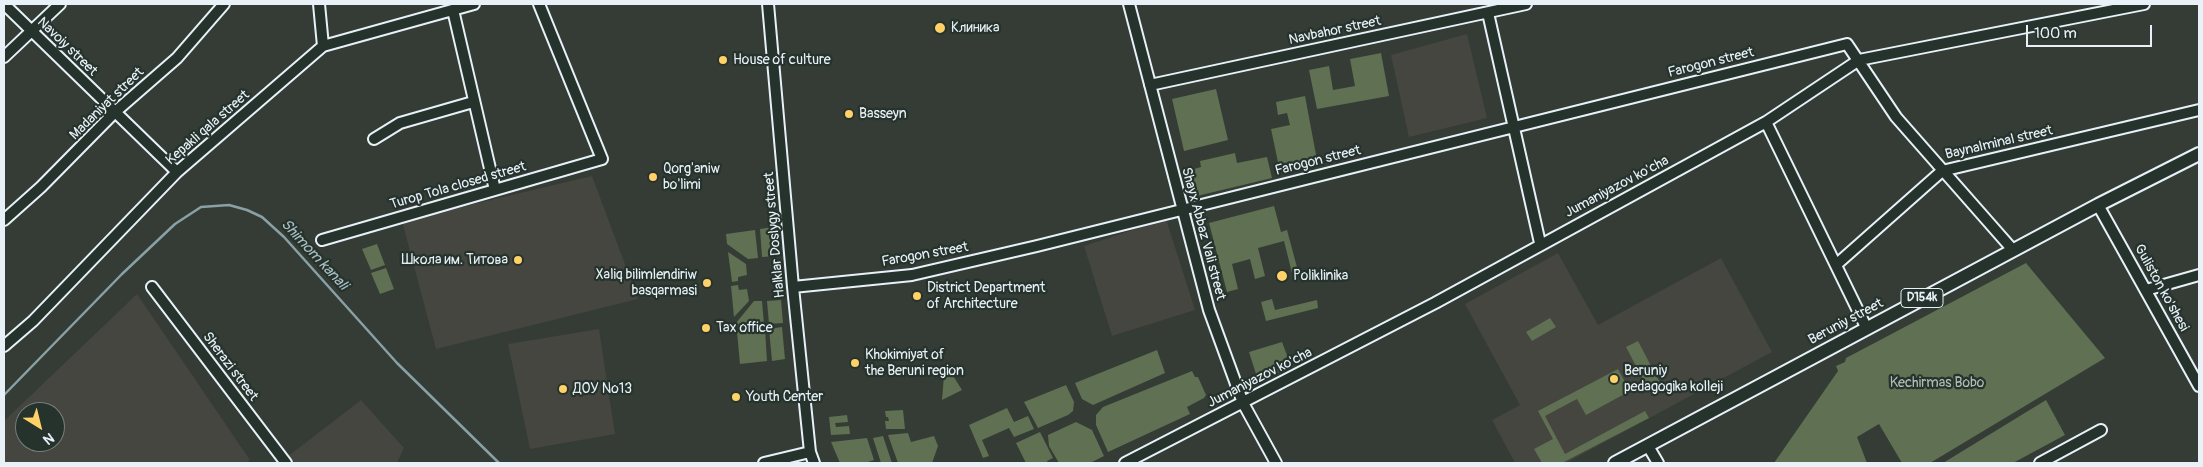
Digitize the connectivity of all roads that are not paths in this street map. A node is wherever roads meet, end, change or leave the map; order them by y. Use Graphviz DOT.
graph roads {
  1 [pos="4,4"];
  2 [pos="60,4"];
  3 [pos="224,4"];
  4 [pos="318,4"];
  5 [pos="474,4"];
  6 [pos="540,4"];
  7 [pos="768,4"];
  8 [pos="1129,4"];
  9 [pos="1526,4"];
  10 [pos="2144,4"];
  11 [pos="453,10"];
  12 [pos="1488,12"];
  13 [pos="30,31"];
  14 [pos="323,46"];
  15 [pos="4,56"];
  16 [pos="1859,60"];
  17 [pos="1150,84"];
  18 [pos="473,102"];
  19 [pos="2199,110"];
  20 [pos="115,112"];
  21 [pos="1766,122"];
  22 [pos="1514,127"];
  23 [pos="374,139"];
  24 [pos="2199,154"];
  25 [pos="1942,171"];
  26 [pos="177,172"];
  27 [pos="495,190"];
  28 [pos="2098,205"];
  29 [pos="1182,209"];
  30 [pos="4,220"];
  31 [pos="322,240"];
  32 [pos="1540,244"];
  33 [pos="2013,250"];
  34 [pos="1837,264"];
  35 [pos="2199,275"];
  36 [pos="152,286"];
  37 [pos="793,287"];
  38 [pos="2146,290"];
  39 [pos="1866,328"];
  40 [pos="4,346"];
  41 [pos="2199,386"];
  42 [pos="1243,403"];
  43 [pos="2101,430"];
  44 [pos="1648,446"];
  45 [pos="810,452"];
  46 [pos="286,463"];
  47 [pos="764,463"];
  48 [pos="814,463"];
  49 [pos="1125,463"];
  50 [pos="1276,463"];
  51 [pos="1614,463"];
  52 [pos="1658,463"];
  53 [pos="2040,463"];
  1 -- 13 [label="street, Navoiy street"];
  2 -- 13 [label="street"];
  3 -- 20 [label="street, Madaniyat street"];
  4 -- 14 [label="street"];
  5 -- 11 [label="street, Kepakli qala street"];
  6 -- 27 [label="street, Turop Tola closed street"];
  7 -- 37 [label="street, Halklar Doslygy street"];
  8 -- 17 [label="street, Shayx Abbaz Vali street"];
  9 -- 12 [label="street, Navbahor street"];
  10 -- 16 [label="street, Jumaniyazov ko'cha"];
  11 -- 14 [label="street, Kepakli qala street"];
  11 -- 18 [label="street"];
  12 -- 17 [label="street, Navbahor street"];
  12 -- 22 [label="street"];
  13 -- 15 [label="street"];
  13 -- 20 [label="street, Navoiy street"];
  14 -- 26 [label="street, Kepakli qala street"];
  16 -- 21 [label="street, Jumaniyazov ko'cha"];
  16 -- 22 [label="street, Farogon street"];
  16 -- 25 [label="street"];
  17 -- 29 [label="street, Shayx Abbaz Vali street"];
  18 -- 23 [label="street"];
  18 -- 27 [label="street"];
  19 -- 25 [label="street, Baynalminal street"];
  20 -- 26 [label="street, Navoiy street"];
  20 -- 30 [label="street, Madaniyat street"];
  21 -- 32 [label="street, Jumaniyazov ko'cha"];
  21 -- 34 [label="street"];
  22 -- 29 [label="street, Farogon street"];
  22 -- 32 [label="street"];
  24 -- 28 [label="main road, Beruniy street / D154k"];
  25 -- 33 [label="street"];
  25 -- 34 [label="street, Baynalminal street"];
  26 -- 40 [label="street, Kepakli qala street"];
  27 -- 31 [label="street, Turop Tola closed street"];
  28 -- 33 [label="main road, Beruniy street / D154k"];
  28 -- 38 [label="street, Guliston ko'shesi"];
  29 -- 37 [label="street, Farogon street"];
  29 -- 42 [label="street, Shayx Abbaz Vali street"];
  32 -- 42 [label="street, Jumaniyazov ko'cha"];
  33 -- 39 [label="main road, Beruniy street / D154k"];
  34 -- 39 [label="street"];
  35 -- 38 [label="street"];
  36 -- 46 [label="street, Sherazi street"];
  37 -- 45 [label="street, Halklar Doslygy street"];
  38 -- 41 [label="street, Guliston ko'shesi"];
  39 -- 44 [label="main road, Beruniy street / D154k"];
  42 -- 49 [label="street, Jumaniyazov ko'cha"];
  42 -- 50 [label="street, Shayx Abbaz Vali street"];
  43 -- 53 [label="street"];
  44 -- 51 [label="main road, Beruniy street / D154k"];
  44 -- 52 [label="street"];
  45 -- 47 [label="street"];
  45 -- 48 [label="street, Halklar Doslygy street"];
}
